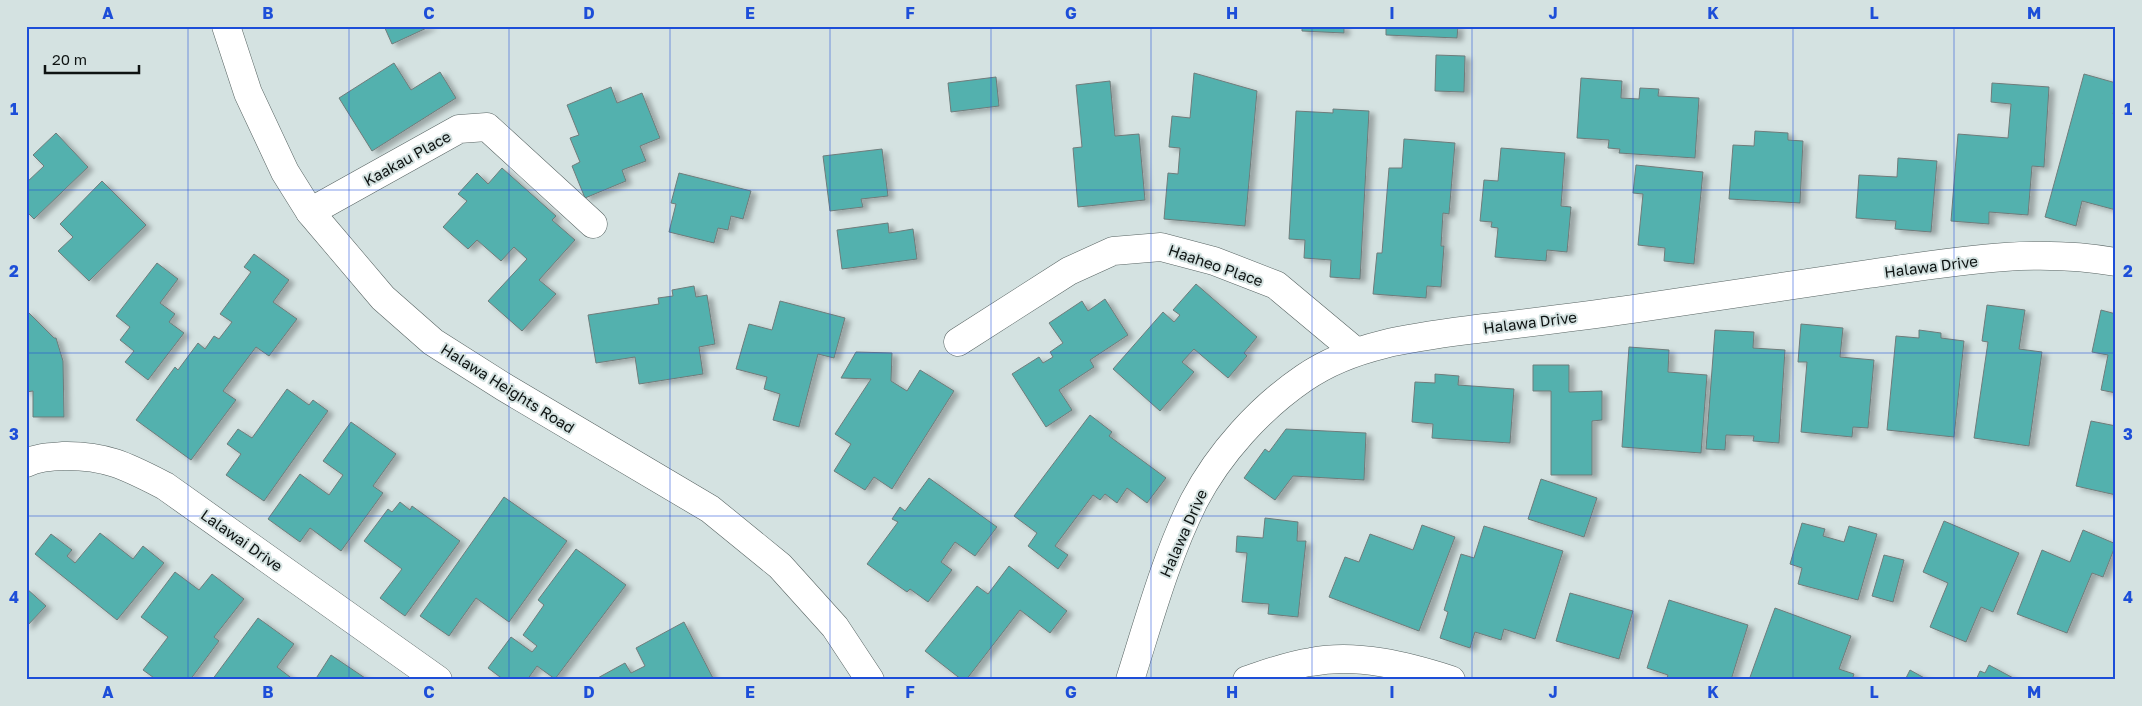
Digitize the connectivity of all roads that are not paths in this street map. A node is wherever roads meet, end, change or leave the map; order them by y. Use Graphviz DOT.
graph roads {
  1 [pos="226,26"];
  2 [pos="310,212"];
  3 [pos="593,224"];
  4 [pos="2116,262"];
  5 [pos="958,342"];
  6 [pos="1355,351"];
  7 [pos="26,463"];
  8 [pos="438,680"];
  9 [pos="870,680"];
  10 [pos="1130,680"];
  11 [pos="1248,680"];
  12 [pos="1451,680"];
  1 -- 2 [label="street, Halawa Heights Road"];
  2 -- 3 [label="street, Kaakau Place"];
  2 -- 9 [label="street, Halawa Heights Road"];
  4 -- 6 [label="street, Halawa Drive"];
  5 -- 6 [label="street, Haaheo Place"];
  6 -- 10 [label="street, Halawa Drive"];
  7 -- 8 [label="street, Lalawai Drive"];
  11 -- 12 [label="street"];
}
